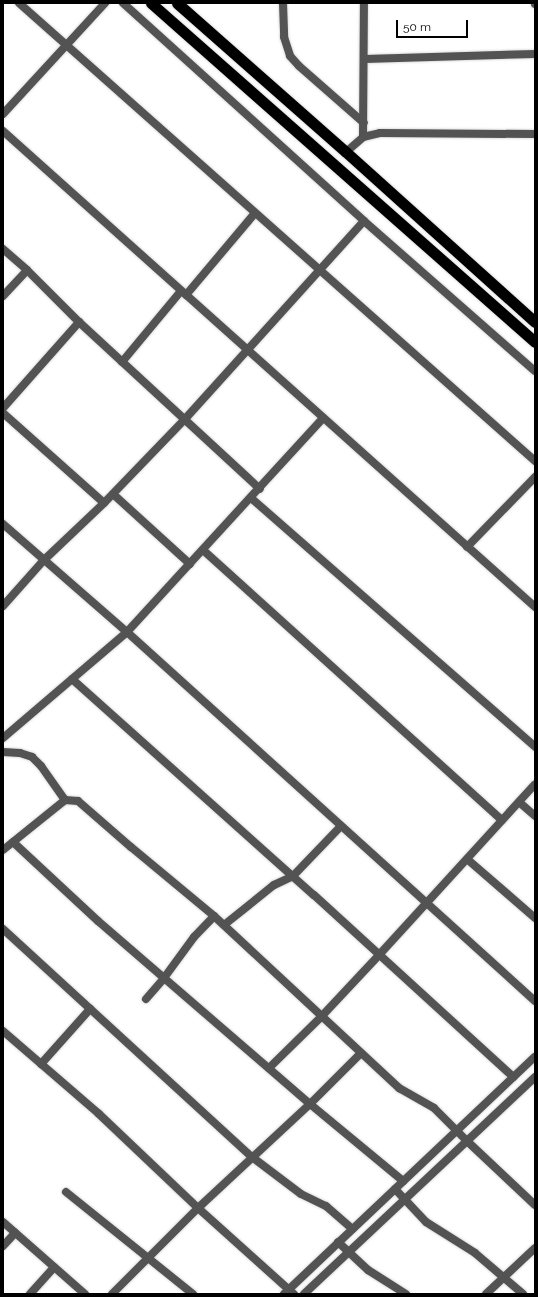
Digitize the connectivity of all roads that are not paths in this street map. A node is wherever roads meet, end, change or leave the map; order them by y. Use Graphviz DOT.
graph roads {
  1 [pos="19,3"];
  2 [pos="105,3"];
  3 [pos="123,3"];
  4 [pos="151,3"];
  5 [pos="178,3"];
  6 [pos="283,3"];
  7 [pos="364,3"];
  8 [pos="66,45"];
  9 [pos="535,54"];
  10 [pos="365,59"];
  11 [pos="4,112"];
  12 [pos="364,124"];
  13 [pos="3,131"];
  14 [pos="535,134"];
  15 [pos="363,137"];
  16 [pos="346,152"];
  17 [pos="255,213"];
  18 [pos="364,221"];
  19 [pos="3,249"];
  20 [pos="27,270"];
  21 [pos="319,271"];
  22 [pos="183,293"];
  23 [pos="3,296"];
  24 [pos="79,322"];
  25 [pos="535,322"];
  26 [pos="535,342"];
  27 [pos="248,350"];
  28 [pos="122,362"];
  29 [pos="535,372"];
  30 [pos="3,408"];
  31 [pos="3,413"];
  32 [pos="323,418"];
  33 [pos="185,419"];
  34 [pos="535,461"];
  35 [pos="535,477"];
  36 [pos="260,489"];
  37 [pos="113,494"];
  38 [pos="251,498"];
  39 [pos="104,503"];
  40 [pos="3,524"];
  41 [pos="467,547"];
  42 [pos="203,550"];
  43 [pos="44,560"];
  44 [pos="190,564"];
  45 [pos="3,606"];
  46 [pos="535,608"];
  47 [pos="127,632"];
  48 [pos="72,679"];
  49 [pos="3,738"];
  50 [pos="535,747"];
  51 [pos="3,752"];
  52 [pos="535,784"];
  53 [pos="65,800"];
  54 [pos="519,802"];
  55 [pos="535,816"];
  56 [pos="502,820"];
  57 [pos="341,826"];
  58 [pos="13,842"];
  59 [pos="3,850"];
  60 [pos="467,858"];
  61 [pos="293,876"];
  62 [pos="426,903"];
  63 [pos="214,916"];
  64 [pos="535,918"];
  65 [pos="224,925"];
  66 [pos="3,929"];
  67 [pos="379,955"];
  68 [pos="164,978"];
  69 [pos="146,999"];
  70 [pos="535,1001"];
  71 [pos="90,1009"];
  72 [pos="321,1017"];
  73 [pos="3,1031"];
  74 [pos="361,1053"];
  75 [pos="535,1057"];
  76 [pos="41,1064"];
  77 [pos="269,1068"];
  78 [pos="535,1076"];
  79 [pos="513,1077"];
  80 [pos="310,1104"];
  81 [pos="456,1130"];
  82 [pos="467,1141"];
  83 [pos="252,1157"];
  84 [pos="403,1181"];
  85 [pos="395,1189"];
  86 [pos="66,1192"];
  87 [pos="404,1200"];
  88 [pos="535,1205"];
  89 [pos="198,1208"];
  90 [pos="3,1222"];
  91 [pos="352,1230"];
  92 [pos="15,1233"];
  93 [pos="338,1242"];
  94 [pos="3,1246"];
  95 [pos="535,1248"];
  96 [pos="349,1253"];
  97 [pos="148,1258"];
  98 [pos="54,1267"];
  99 [pos="504,1276"];
  100 [pos="289,1292"];
  101 [pos="30,1294"];
  102 [pos="85,1294"];
  103 [pos="112,1294"];
  104 [pos="193,1294"];
  105 [pos="304,1294"];
  106 [pos="406,1294"];
  107 [pos="486,1294"];
  108 [pos="523,1294"];
  1 -- 8 [label="street"];
  2 -- 8 [label="street"];
  3 -- 18 [label="street"];
  4 -- 26 [label="highway"];
  5 -- 16 [label="highway"];
  6 -- 12 [label="street"];
  7 -- 10 [label="street"];
  8 -- 11 [label="street"];
  8 -- 17 [label="street"];
  9 -- 10 [label="street"];
  10 -- 12 [label="street"];
  12 -- 15 [label="street"];
  13 -- 22 [label="street"];
  14 -- 15 [label="street"];
  15 -- 16 [label="street"];
  16 -- 25 [label="highway"];
  17 -- 21 [label="street"];
  17 -- 22 [label="street"];
  18 -- 21 [label="street"];
  18 -- 29 [label="street"];
  19 -- 20 [label="street"];
  20 -- 23 [label="street"];
  20 -- 24 [label="street"];
  21 -- 27 [label="street"];
  21 -- 34 [label="street"];
  22 -- 27 [label="street"];
  22 -- 28 [label="street"];
  24 -- 28 [label="street"];
  24 -- 30 [label="street"];
  27 -- 32 [label="street"];
  27 -- 33 [label="street"];
  28 -- 33 [label="street"];
  31 -- 39 [label="street"];
  32 -- 36 [label="street"];
  32 -- 41 [label="street"];
  33 -- 36 [label="street"];
  33 -- 37 [label="street"];
  35 -- 41 [label="street"];
  36 -- 38 [label="street"];
  37 -- 39 [label="street"];
  37 -- 44 [label="street"];
  38 -- 42 [label="street"];
  38 -- 50 [label="street"];
  39 -- 43 [label="street"];
  40 -- 43 [label="street"];
  41 -- 46 [label="street"];
  42 -- 44 [label="street"];
  42 -- 56 [label="street"];
  43 -- 45 [label="street"];
  43 -- 47 [label="street"];
  44 -- 47 [label="street"];
  47 -- 48 [label="street"];
  47 -- 57 [label="street"];
  48 -- 49 [label="street"];
  48 -- 61 [label="street"];
  51 -- 53 [label="street"];
  52 -- 54 [label="street"];
  53 -- 58 [label="street"];
  53 -- 63 [label="street"];
  54 -- 55 [label="street"];
  54 -- 56 [label="street"];
  56 -- 60 [label="street"];
  57 -- 61 [label="street"];
  57 -- 62 [label="street"];
  58 -- 59 [label="street"];
  58 -- 68 [label="street"];
  60 -- 62 [label="street"];
  60 -- 64 [label="street"];
  61 -- 65 [label="street"];
  61 -- 67 [label="street"];
  62 -- 67 [label="street"];
  62 -- 70 [label="street"];
  63 -- 65 [label="street"];
  63 -- 68 [label="street"];
  65 -- 72 [label="street"];
  66 -- 71 [label="street"];
  67 -- 72 [label="street"];
  67 -- 79 [label="street"];
  68 -- 69 [label="street"];
  68 -- 77 [label="street"];
  71 -- 76 [label="street"];
  71 -- 83 [label="street"];
  72 -- 74 [label="street"];
  72 -- 77 [label="street"];
  73 -- 76 [label="street"];
  74 -- 80 [label="street"];
  74 -- 81 [label="street"];
  75 -- 79 [label="street"];
  76 -- 89 [label="street"];
  77 -- 80 [label="street"];
  78 -- 82 [label="street"];
  79 -- 81 [label="street"];
  80 -- 83 [label="street"];
  80 -- 84 [label="street"];
  81 -- 82 [label="street"];
  81 -- 84 [label="street"];
  82 -- 87 [label="street"];
  82 -- 88 [label="street"];
  83 -- 89 [label="street"];
  83 -- 91 [label="street"];
  84 -- 85 [label="street"];
  85 -- 87 [label="street"];
  85 -- 91 [label="street"];
  86 -- 97 [label="street"];
  87 -- 96 [label="street"];
  87 -- 99 [label="street"];
  89 -- 97 [label="street"];
  89 -- 100 [label="street"];
  90 -- 92 [label="street"];
  91 -- 93 [label="street"];
  92 -- 94 [label="street"];
  92 -- 98 [label="street"];
  93 -- 96 [label="street"];
  93 -- 100 [label="street"];
  95 -- 99 [label="street"];
  96 -- 105 [label="street"];
  96 -- 106 [label="street"];
  97 -- 103 [label="street"];
  97 -- 104 [label="street"];
  98 -- 101 [label="street"];
  98 -- 102 [label="street"];
  99 -- 107 [label="street"];
  99 -- 108 [label="street"];
}
